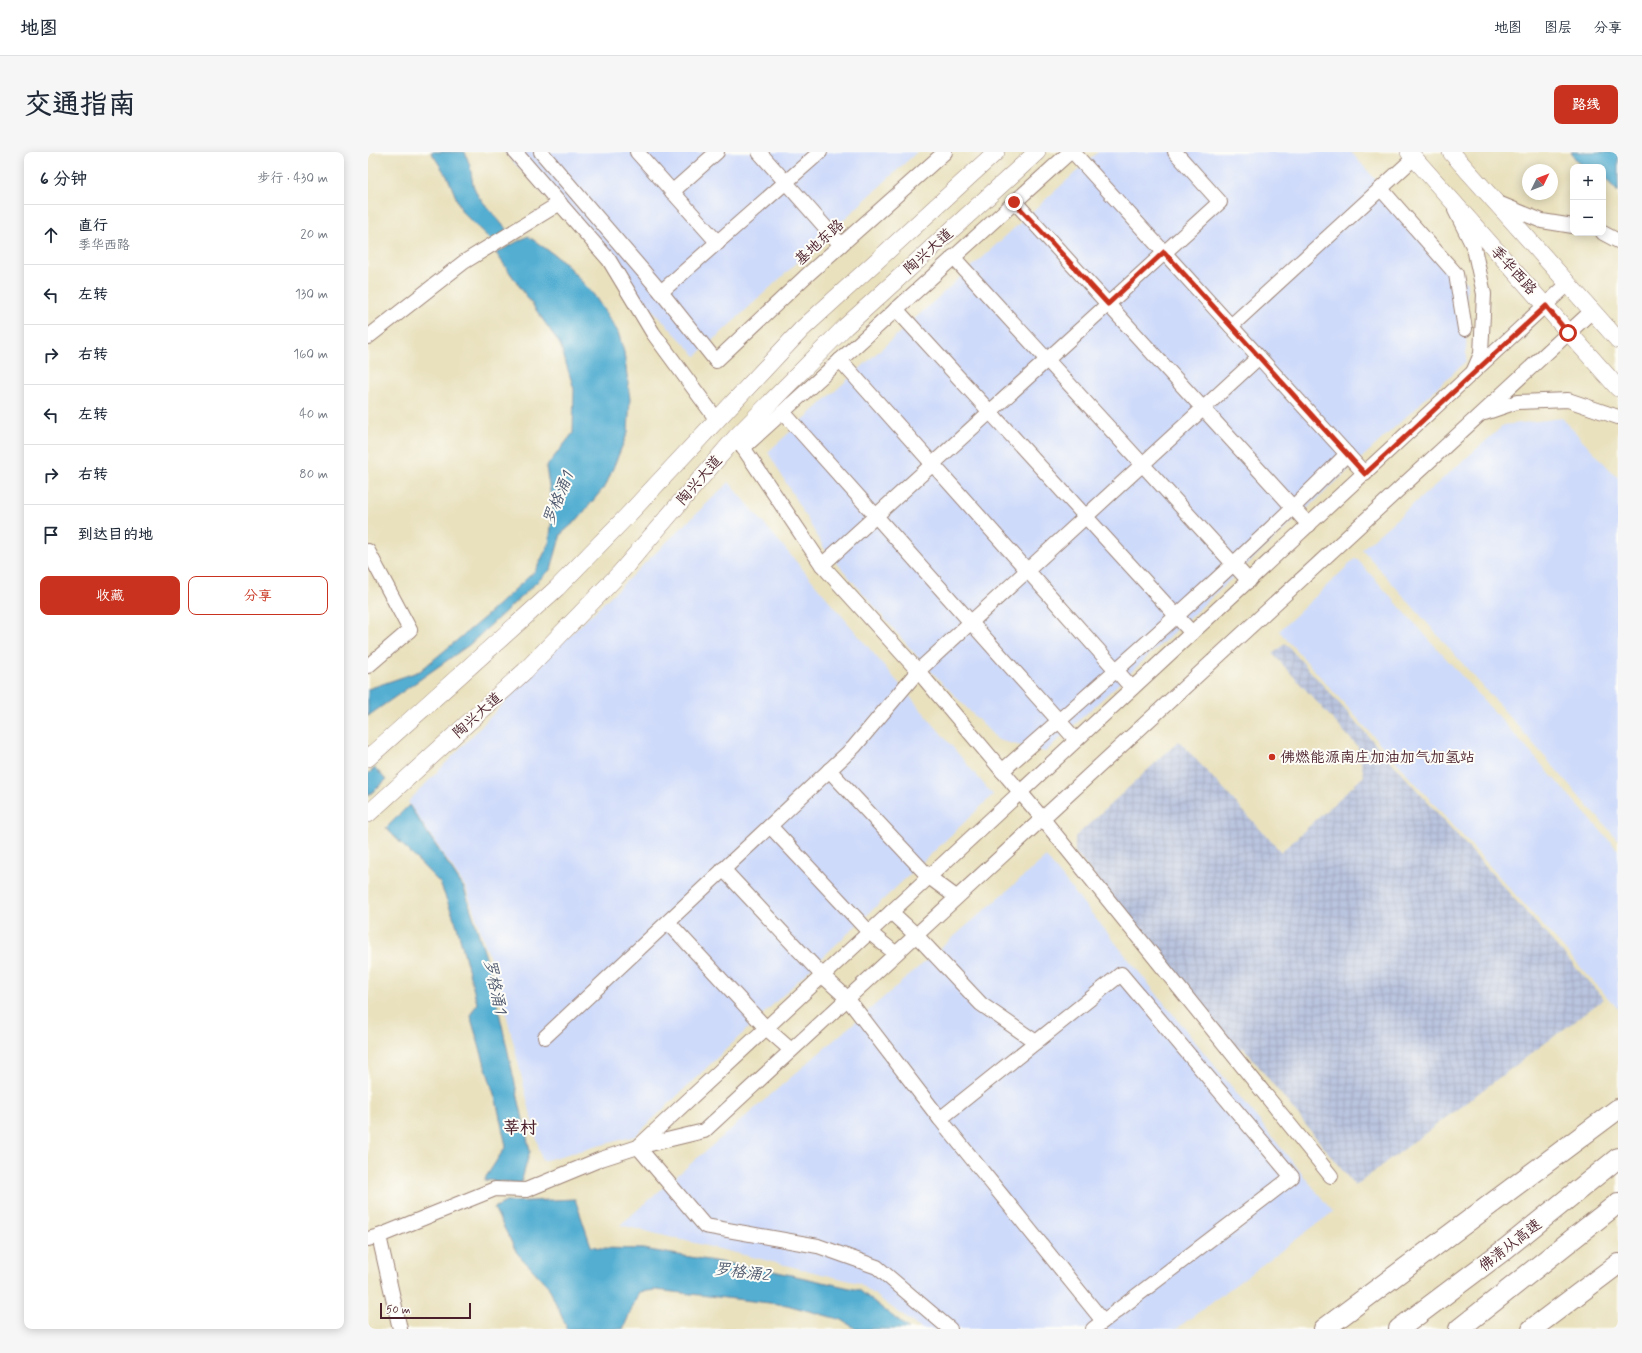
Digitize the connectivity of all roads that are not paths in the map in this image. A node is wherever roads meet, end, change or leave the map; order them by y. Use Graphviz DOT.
graph roads {
  1 [pos="515,152"];
  2 [pos="541,152"];
  3 [pos="637,152"];
  4 [pos="717,152"];
  5 [pos="759,152"];
  6 [pos="820,152"];
  7 [pos="945,152"];
  8 [pos="996,152"];
  9 [pos="1037,152"];
  10 [pos="1072,152"];
  11 [pos="1175,152"];
  12 [pos="1452,152"];
  13 [pos="1412,155"];
  14 [pos="786,182"];
  15 [pos="1381,189"];
  16 [pos="672,192"];
  17 [pos="1449,197"];
  18 [pos="1014,202"];
  19 [pos="560,203"];
  20 [pos="1498,203"];
  21 [pos="1570,226"];
  22 [pos="1606,234"];
  23 [pos="1618,240"];
  24 [pos="718,242"];
  25 [pos="841,245"];
  26 [pos="1164,252"];
  27 [pos="953,257"];
  28 [pos="1568,284"];
  29 [pos="661,292"];
  30 [pos="1108,304"];
  31 [pos="1546,306"];
  32 [pos="896,309"];
  33 [pos="1592,311"];
  34 [pos="1231,326"];
  35 [pos="1465,329"];
  36 [pos="1568,333"];
  37 [pos="368,337"];
  38 [pos="1618,340"];
  39 [pos="1259,357"];
  40 [pos="840,360"];
  41 [pos="1046,360"];
  42 [pos="1472,374"];
  43 [pos="1618,388"];
  44 [pos="1204,409"];
  45 [pos="989,411"];
  46 [pos="783,412"];
  47 [pos="1479,415"];
  48 [pos="1618,417"];
  49 [pos="717,420"];
  50 [pos="740,442"];
  51 [pos="1347,454"];
  52 [pos="932,464"];
  53 [pos="1143,465"];
  54 [pos="1365,474"];
  55 [pos="1294,508"];
  56 [pos="875,516"];
  57 [pos="1087,517"];
  58 [pos="1309,525"];
  59 [pos="368,551"];
  60 [pos="822,564"];
  61 [pos="1234,564"];
  62 [pos="1028,571"];
  63 [pos="1249,581"];
  64 [pos="1177,616"];
  65 [pos="971,623"];
  66 [pos="1192,633"];
  67 [pos="368,665"];
  68 [pos="1116,671"];
  69 [pos="918,672"];
  70 [pos="1132,688"];
  71 [pos="1059,721"];
  72 [pos="1076,740"];
  73 [pos="368,758"];
  74 [pos="829,770"];
  75 [pos="1002,771"];
  76 [pos="1019,793"];
  77 [pos="368,814"];
  78 [pos="1042,818"];
  79 [pos="770,826"];
  80 [pos="724,869"];
  81 [pos="929,877"];
  82 [pos="956,897"];
  83 [pos="891,912"];
  84 [pos="668,922"];
  85 [pos="869,932"];
  86 [pos="916,935"];
  87 [pos="895,953"];
  88 [pos="823,976"];
  89 [pos="846,998"];
  90 [pos="766,1028"];
  91 [pos="545,1037"];
  92 [pos="1036,1042"];
  93 [pos="791,1050"];
  94 [pos="1618,1109"];
  95 [pos="940,1118"];
  96 [pos="638,1147"];
  97 [pos="1611,1164"];
  98 [pos="1331,1176"];
  99 [pos="1618,1203"];
  100 [pos="373,1237"];
  101 [pos="1618,1264"];
  102 [pos="1098,1325"];
  103 [pos="400,1329"];
  104 [pos="950,1329"];
  105 [pos="1324,1329"];
  106 [pos="1399,1329"];
  107 [pos="1459,1329"];
  108 [pos="1532,1329"];
  1 -- 19 [label="street"];
  2 -- 29 [label="street"];
  3 -- 16 [label="street"];
  4 -- 16 [label="street"];
  5 -- 14 [label="street"];
  6 -- 14 [label="street"];
  7 -- 25 [label="street, 基地东路"];
  8 -- 49 [label="main road, 陶兴大道"];
  9 -- 50 [label="main road, 陶兴大道"];
  10 -- 18 [label="street"];
  10 -- 26 [label="street"];
  11 -- 26 [label="street"];
  12 -- 20 [label="main road, 季华西路"];
  13 -- 15 [label="street"];
  13 -- 17 [label="main road, 季华西路"];
  14 -- 24 [label="street"];
  14 -- 25 [label="street"];
  15 -- 34 [label="street"];
  15 -- 35 [label="street"];
  16 -- 24 [label="street"];
  17 -- 31 [label="main road, 季华西路"];
  17 -- 42 [label="street"];
  18 -- 27 [label="street"];
  18 -- 30 [label="street"];
  19 -- 37 [label="street"];
  19 -- 49 [label="street"];
  20 -- 21 [label="street"];
  20 -- 28 [label="main road, 季华西路"];
  22 -- 23 [label="street"];
  24 -- 29 [label="street"];
  25 -- 29 [label="street, 基地东路"];
  26 -- 30 [label="street"];
  26 -- 34 [label="street"];
  27 -- 32 [label="street"];
  27 -- 41 [label="street"];
  28 -- 31 [label="street"];
  28 -- 33 [label="main road, 季华西路"];
  30 -- 41 [label="street"];
  30 -- 44 [label="street"];
  31 -- 36 [label="main road, 季华西路"];
  31 -- 42 [label="street"];
  32 -- 40 [label="street"];
  32 -- 45 [label="street"];
  33 -- 36 [label="street"];
  33 -- 38 [label="main road, 季华西路"];
  34 -- 39 [label="street"];
  36 -- 43 [label="main road, 季华西路"];
  36 -- 47 [label="street"];
  39 -- 44 [label="street"];
  39 -- 51 [label="street"];
  40 -- 46 [label="street"];
  40 -- 52 [label="street"];
  41 -- 45 [label="street"];
  41 -- 53 [label="street"];
  42 -- 54 [label="street"];
  44 -- 53 [label="street"];
  44 -- 55 [label="street"];
  45 -- 52 [label="street"];
  45 -- 57 [label="street"];
  46 -- 50 [label="street"];
  46 -- 56 [label="street"];
  47 -- 48 [label="street"];
  47 -- 78 [label="street"];
  49 -- 73 [label="main road, 陶兴大道"];
  50 -- 60 [label="street"];
  50 -- 77 [label="main road, 陶兴大道"];
  51 -- 54 [label="street"];
  51 -- 55 [label="street"];
  52 -- 56 [label="street"];
  52 -- 62 [label="street"];
  53 -- 57 [label="street"];
  53 -- 61 [label="street"];
  54 -- 58 [label="street"];
  55 -- 58 [label="street"];
  55 -- 61 [label="street"];
  56 -- 60 [label="street"];
  56 -- 65 [label="street"];
  57 -- 62 [label="street"];
  57 -- 64 [label="street"];
  58 -- 63 [label="street"];
  59 -- 67 [label="street"];
  60 -- 69 [label="street"];
  61 -- 63 [label="street"];
  61 -- 64 [label="street"];
  62 -- 65 [label="street"];
  62 -- 68 [label="street"];
  63 -- 66 [label="street"];
  64 -- 66 [label="street"];
  64 -- 68 [label="street"];
  65 -- 69 [label="street"];
  65 -- 71 [label="street"];
  66 -- 70 [label="street"];
  68 -- 70 [label="street"];
  68 -- 71 [label="street"];
  69 -- 74 [label="street"];
  69 -- 75 [label="street"];
  70 -- 72 [label="street"];
  71 -- 72 [label="street"];
  71 -- 75 [label="street"];
  72 -- 76 [label="street"];
  74 -- 79 [label="street"];
  74 -- 81 [label="street"];
  75 -- 76 [label="street"];
  76 -- 78 [label="street"];
  76 -- 81 [label="street"];
  78 -- 82 [label="street"];
  78 -- 98 [label="street"];
  79 -- 80 [label="street"];
  79 -- 85 [label="street"];
  80 -- 84 [label="street"];
  80 -- 88 [label="street"];
  81 -- 82 [label="street"];
  81 -- 83 [label="street"];
  82 -- 86 [label="street"];
  83 -- 85 [label="street"];
  83 -- 86 [label="street"];
  84 -- 90 [label="street"];
  84 -- 91 [label="street"];
  85 -- 87 [label="street"];
  85 -- 88 [label="street"];
  86 -- 87 [label="street"];
  86 -- 92 [label="street"];
  87 -- 89 [label="street"];
  88 -- 89 [label="street"];
  88 -- 90 [label="street"];
  89 -- 93 [label="street"];
  89 -- 95 [label="street"];
  90 -- 93 [label="street"];
  90 -- 96 [label="street"];
  92 -- 95 [label="street"];
  92 -- 102 [label="street"];
  93 -- 96 [label="street"];
  94 -- 105 [label="highway"];
  95 -- 102 [label="street"];
  96 -- 100 [label="street"];
  96 -- 104 [label="street"];
  97 -- 106 [label="highway, 佛清从高速"];
  99 -- 107 [label="highway"];
  100 -- 103 [label="street"];
  101 -- 108 [label="highway"];
}
